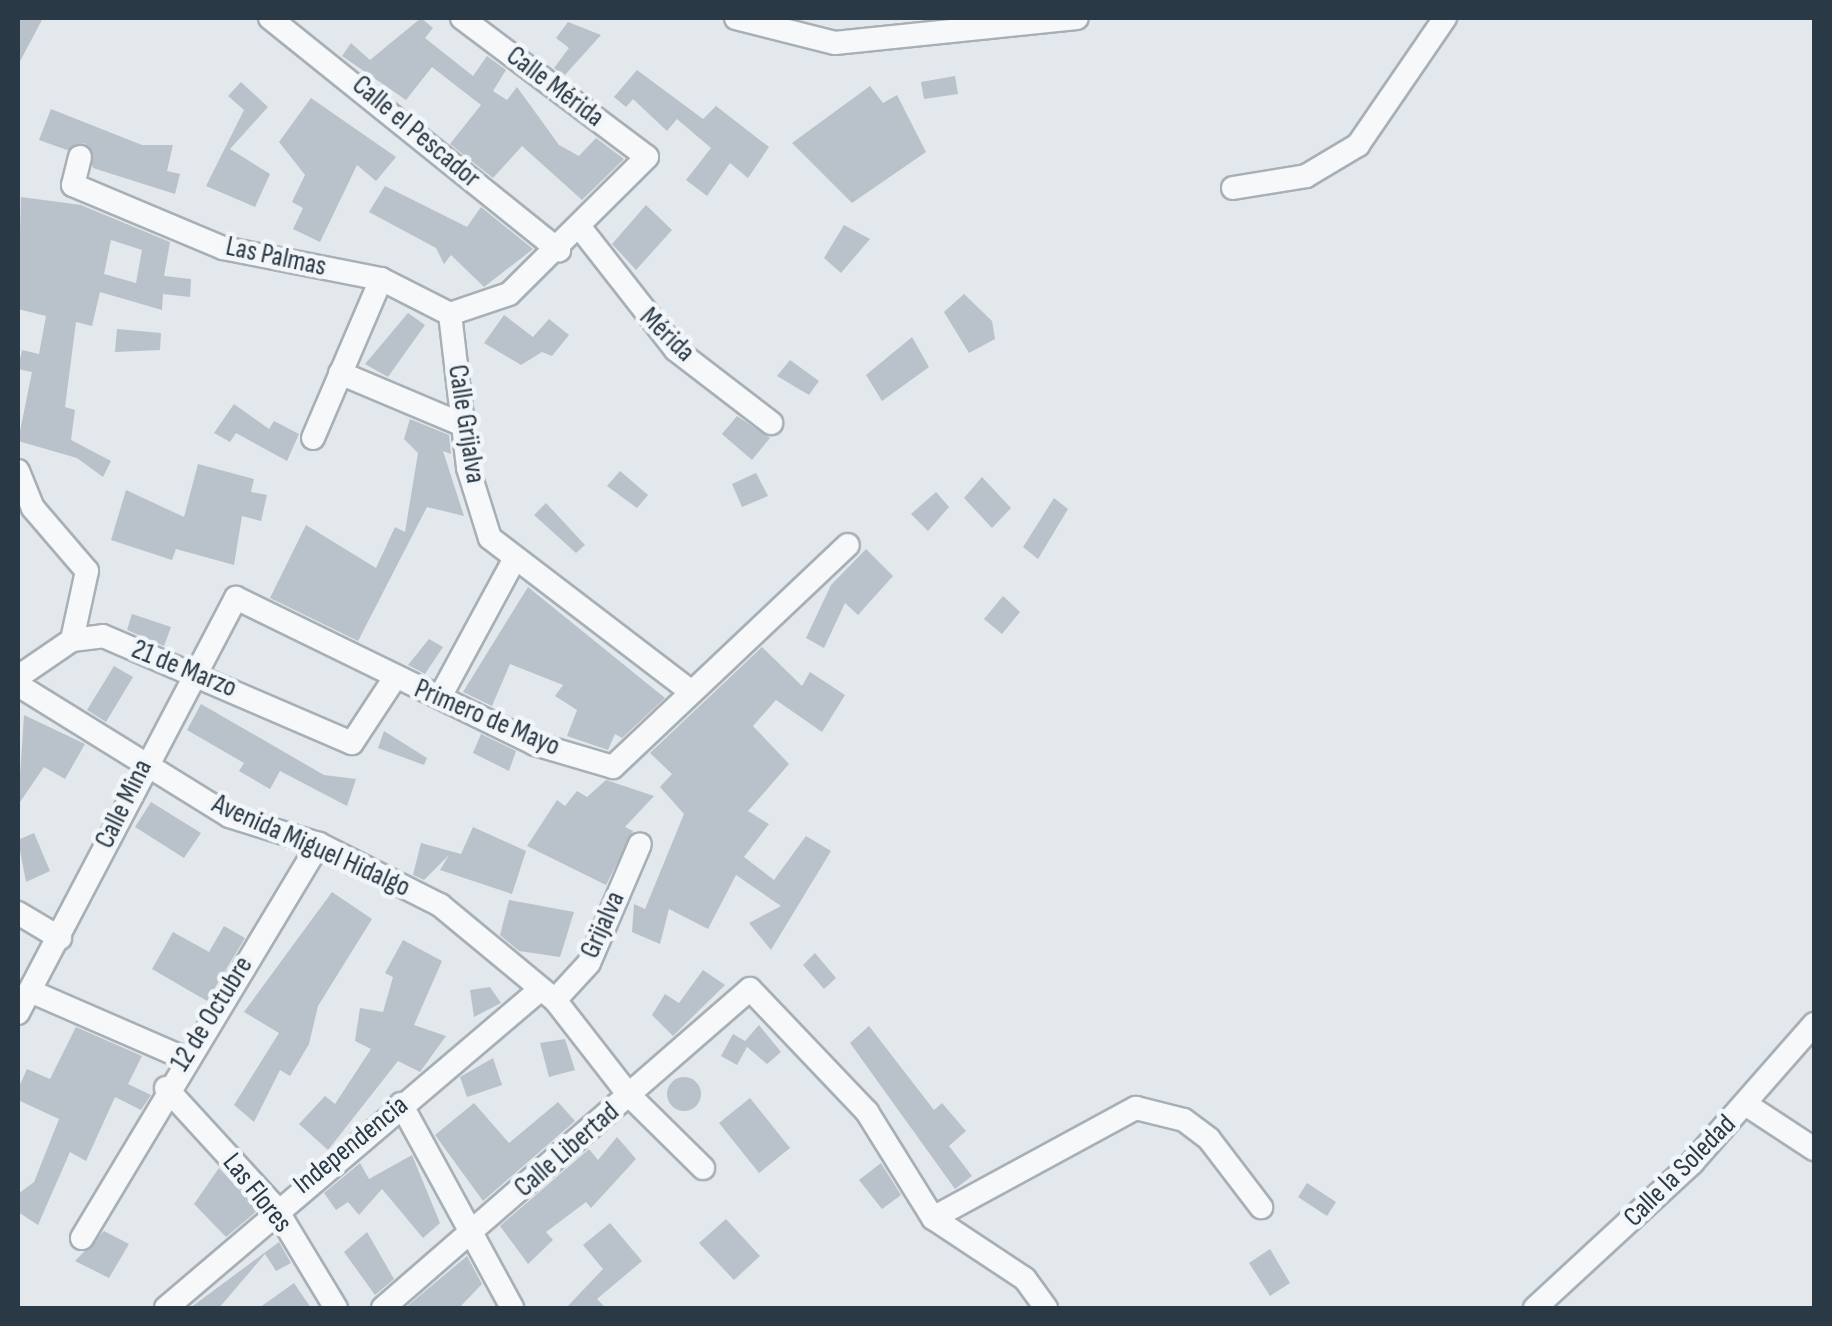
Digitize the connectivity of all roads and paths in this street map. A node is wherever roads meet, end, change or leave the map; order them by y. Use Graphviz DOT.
graph roads {
  1 [pos="270,18"];
  2 [pos="462,18"];
  3 [pos="736,18"];
  4 [pos="1077,18"];
  5 [pos="1446,18"];
  6 [pos="80,157"];
  7 [pos="1233,188"];
  8 [pos="582,230"];
  9 [pos="559,250"];
  10 [pos="381,279"];
  11 [pos="450,314"];
  12 [pos="340,373"];
  13 [pos="771,423"];
  14 [pos="463,425"];
  15 [pos="312,438"];
  16 [pos="18,470"];
  17 [pos="848,544"];
  18 [pos="513,562"];
  19 [pos="236,598"];
  20 [pos="72,640"];
  21 [pos="202,673"];
  22 [pos="18,676"];
  23 [pos="394,679"];
  24 [pos="18,684"];
  25 [pos="690,691"];
  26 [pos="441,695"];
  27 [pos="144,760"];
  28 [pos="318,844"];
  29 [pos="640,844"];
  30 [pos="18,913"];
  31 [pos="60,938"];
  32 [pos="30,991"];
  33 [pos="548,994"];
  34 [pos="18,1013"];
  35 [pos="1814,1024"];
  36 [pos="184,1058"];
  37 [pos="166,1088"];
  38 [pos="630,1096"];
  39 [pos="401,1104"];
  40 [pos="1747,1105"];
  41 [pos="1814,1148"];
  42 [pos="703,1168"];
  43 [pos="275,1207"];
  44 [pos="1261,1207"];
  45 [pos="933,1218"];
  46 [pos="476,1230"];
  47 [pos="82,1238"];
  48 [pos="166,1308"];
  49 [pos="336,1308"];
  50 [pos="383,1308"];
  51 [pos="512,1308"];
  52 [pos="1046,1308"];
  53 [pos="1535,1308"];
  1 -- 9 [label="street, Calle el Pescador"];
  2 -- 8 [label="street, Calle Mérida"];
  3 -- 4 [label="street"];
  5 -- 7 [label="street"];
  6 -- 10 [label="street, Las Palmas"];
  8 -- 9 [label="street"];
  8 -- 13 [label="street, Mérida"];
  9 -- 11 [label="street"];
  10 -- 11 [label="street, Las Palmas"];
  10 -- 12 [label="street"];
  11 -- 14 [label="street, Calle Grijalva"];
  12 -- 14 [label="street"];
  12 -- 15 [label="street"];
  14 -- 18 [label="street, Calle Grijalva"];
  16 -- 20 [label="street"];
  17 -- 25 [label="street, Primero de Mayo"];
  18 -- 25 [label="street, Calle Grijalva"];
  18 -- 26 [label="street"];
  19 -- 21 [label="street, Calle Mina"];
  19 -- 23 [label="street, Primero de Mayo"];
  20 -- 21 [label="street, 21 de Marzo"];
  20 -- 22 [label="street"];
  21 -- 23 [label="street, 21 de Marzo"];
  21 -- 27 [label="street, Calle Mina"];
  23 -- 26 [label="street, Primero de Mayo"];
  24 -- 27 [label="street, Avenida Miguel Hidalgo"];
  25 -- 26 [label="street, Primero de Mayo"];
  27 -- 28 [label="street, Avenida Miguel Hidalgo"];
  27 -- 31 [label="street, Calle Mina"];
  28 -- 33 [label="street, Avenida Miguel Hidalgo"];
  28 -- 36 [label="street, 12 de Octubre"];
  29 -- 33 [label="street, Grijalva"];
  30 -- 31 [label="street"];
  31 -- 32 [label="street, Calle Mina"];
  32 -- 34 [label="street, Calle Mina"];
  32 -- 36 [label="street"];
  33 -- 38 [label="street, Avenida Miguel Hidalgo"];
  33 -- 39 [label="street, Independencia"];
  35 -- 40 [label="street, Calle la Soledad"];
  36 -- 37 [label="street, 12 de Octubre"];
  37 -- 43 [label="street, Las Flores"];
  37 -- 47 [label="street, 12 de Octubre"];
  38 -- 42 [label="street, Avenida Miguel Hidalgo"];
  38 -- 45 [label="street, Calle Libertad"];
  38 -- 46 [label="street, Calle Libertad"];
  39 -- 43 [label="street, Independencia"];
  39 -- 46 [label="street"];
  40 -- 41 [label="street"];
  40 -- 53 [label="street, Calle la Soledad"];
  43 -- 48 [label="street, Independencia"];
  43 -- 49 [label="street, Las Flores"];
  44 -- 45 [label="street"];
  45 -- 52 [label="street"];
  46 -- 50 [label="street, Calle Libertad"];
  46 -- 51 [label="street"];
}
